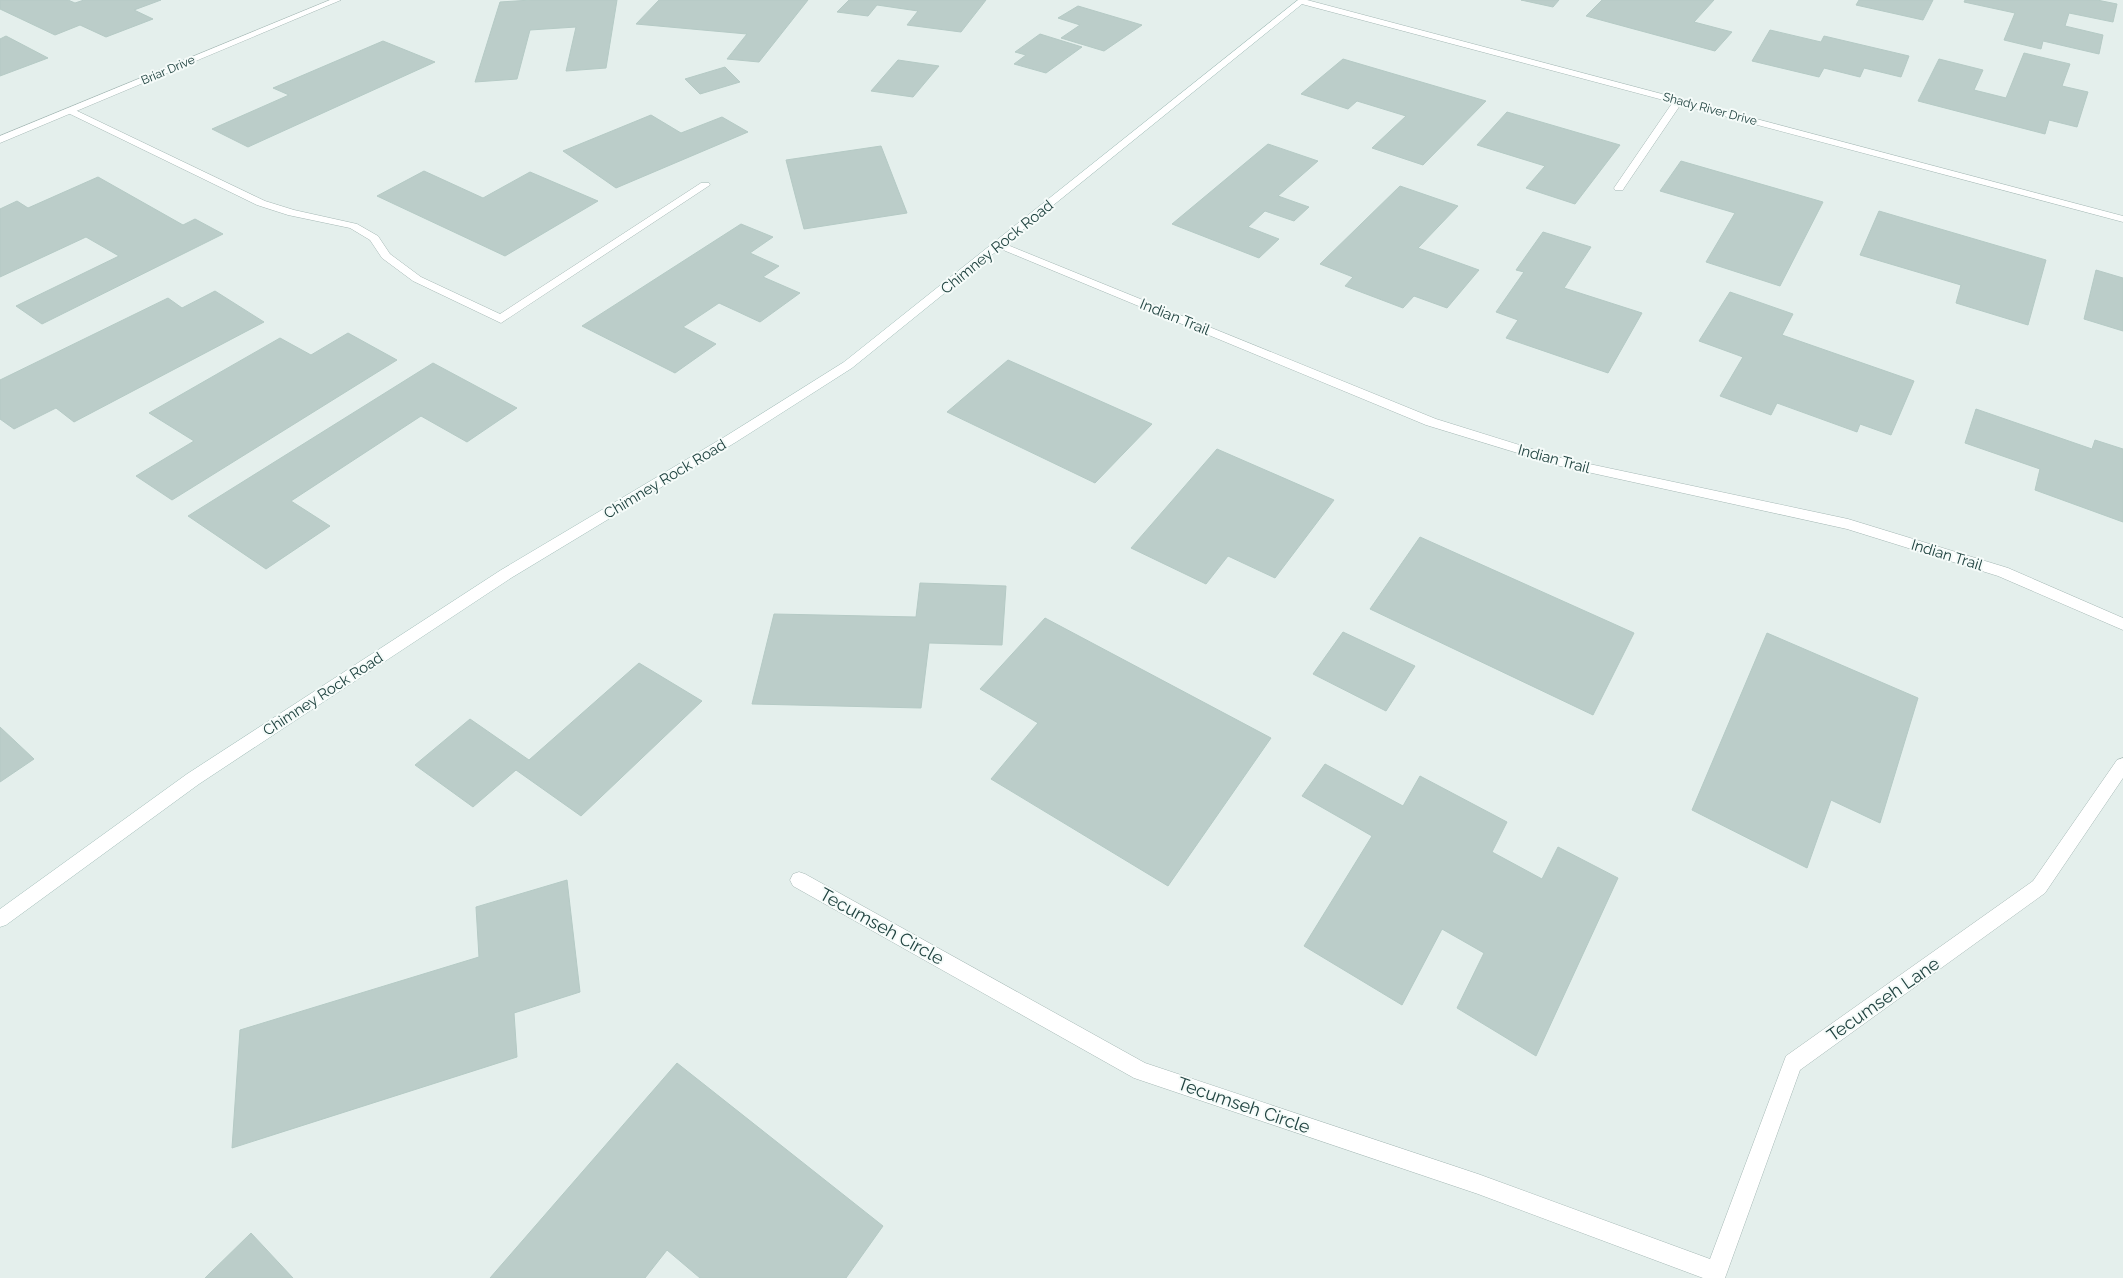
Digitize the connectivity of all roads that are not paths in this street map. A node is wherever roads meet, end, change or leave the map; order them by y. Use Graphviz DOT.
graph roads {
  1 [pos="337,0"];
  2 [pos="1300,0"];
  3 [pos="1678,101"];
  4 [pos="71,110"];
  5 [pos="0,140"];
  6 [pos="705,185"];
  7 [pos="1619,188"];
  8 [pos="2123,219"];
  9 [pos="1000,245"];
  10 [pos="2123,624"];
  11 [pos="2123,765"];
  12 [pos="799,880"];
  13 [pos="0,919"];
  14 [pos="1715,1275"];
  1 -- 4 [label="street, Briar Drive"];
  2 -- 3 [label="street, Shady River Drive"];
  2 -- 9 [label="street, Chimney Rock Road"];
  3 -- 7 [label="street"];
  3 -- 8 [label="street, Shady River Drive"];
  4 -- 5 [label="street, Briar Drive"];
  4 -- 6 [label="street"];
  9 -- 10 [label="street, Indian Trail"];
  9 -- 13 [label="street, Chimney Rock Road"];
  11 -- 14 [label="street, Tecumseh Lane"];
  12 -- 14 [label="street, Tecumseh Circle"];
}
